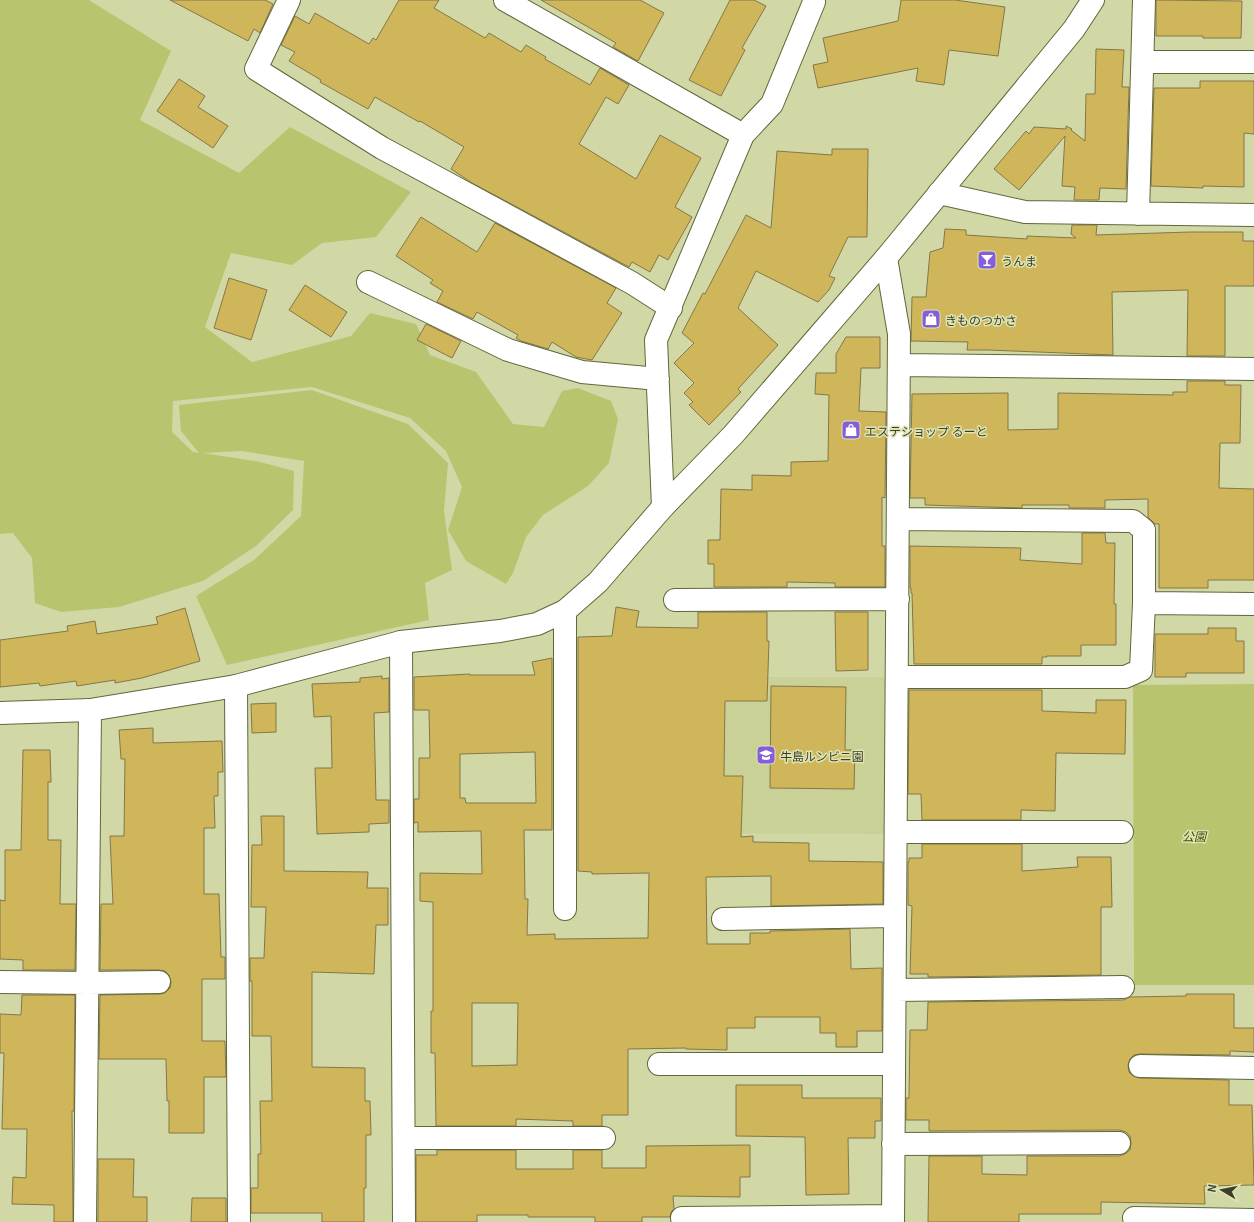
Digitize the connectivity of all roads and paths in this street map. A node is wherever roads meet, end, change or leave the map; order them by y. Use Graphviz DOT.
graph roads {
  1 [pos="290,0"];
  2 [pos="505,0"];
  3 [pos="1093,0"];
  4 [pos="1144,0"];
  5 [pos="814,2"];
  6 [pos="1143,62"];
  7 [pos="1254,62"];
  8 [pos="743,135"];
  9 [pos="939,193"];
  10 [pos="1138,214"];
  11 [pos="1254,215"];
  12 [pos="886,258"];
  13 [pos="368,282"];
  14 [pos="671,308"];
  15 [pos="899,365"];
  16 [pos="1254,369"];
  17 [pos="658,379"];
  18 [pos="663,507"];
  19 [pos="898,519"];
  20 [pos="898,599"];
  21 [pos="675,600"];
  22 [pos="1144,603"];
  23 [pos="1254,604"];
  24 [pos="565,611"];
  25 [pos="401,642"];
  26 [pos="897,677"];
  27 [pos="236,686"];
  28 [pos="90,710"];
  29 [pos="0,714"];
  30 [pos="896,832"];
  31 [pos="1122,832"];
  32 [pos="565,909"];
  33 [pos="895,916"];
  34 [pos="723,919"];
  35 [pos="0,982"];
  36 [pos="159,982"];
  37 [pos="87,983"];
  38 [pos="1123,987"];
  39 [pos="895,990"];
  40 [pos="659,1064"];
  41 [pos="894,1064"];
  42 [pos="1140,1066"];
  43 [pos="1254,1068"];
  44 [pos="405,1138"];
  45 [pos="604,1138"];
  46 [pos="1120,1143"];
  47 [pos="894,1144"];
  48 [pos="682,1218"];
  49 [pos="1134,1218"];
  50 [pos="893,1219"];
  51 [pos="1254,1220"];
  52 [pos="85,1222"];
  53 [pos="239,1222"];
  54 [pos="404,1222"];
  1 -- 14 [label="street"];
  2 -- 8 [label="street"];
  3 -- 9 [label="street"];
  4 -- 6 [label="street"];
  5 -- 8 [label="street"];
  6 -- 7 [label="street"];
  6 -- 10 [label="street"];
  8 -- 14 [label="street"];
  9 -- 10 [label="street"];
  9 -- 12 [label="street"];
  10 -- 11 [label="street"];
  12 -- 15 [label="street"];
  12 -- 18 [label="street"];
  13 -- 17 [label="street"];
  14 -- 17 [label="street"];
  15 -- 16 [label="street"];
  15 -- 19 [label="street"];
  17 -- 18 [label="street"];
  18 -- 24 [label="street"];
  19 -- 20 [label="street"];
  19 -- 22 [label="street"];
  20 -- 21 [label="street"];
  20 -- 26 [label="street"];
  22 -- 23 [label="street"];
  22 -- 26 [label="street"];
  24 -- 25 [label="street"];
  24 -- 32 [label="street"];
  25 -- 27 [label="street"];
  25 -- 44 [label="street"];
  26 -- 30 [label="street"];
  27 -- 28 [label="street"];
  27 -- 53 [label="street"];
  28 -- 29 [label="street"];
  28 -- 37 [label="street"];
  30 -- 31 [label="street"];
  30 -- 33 [label="street"];
  33 -- 34 [label="street"];
  33 -- 39 [label="street"];
  35 -- 37 [label="street"];
  36 -- 37 [label="street"];
  37 -- 52 [label="street"];
  38 -- 39 [label="street"];
  39 -- 41 [label="street"];
  40 -- 41 [label="street"];
  41 -- 47 [label="street"];
  42 -- 43 [label="street"];
  44 -- 45 [label="street"];
  44 -- 54 [label="street"];
  46 -- 47 [label="street"];
  47 -- 50 [label="street"];
  48 -- 50 [label="street"];
  49 -- 51 [label="street"];
}
